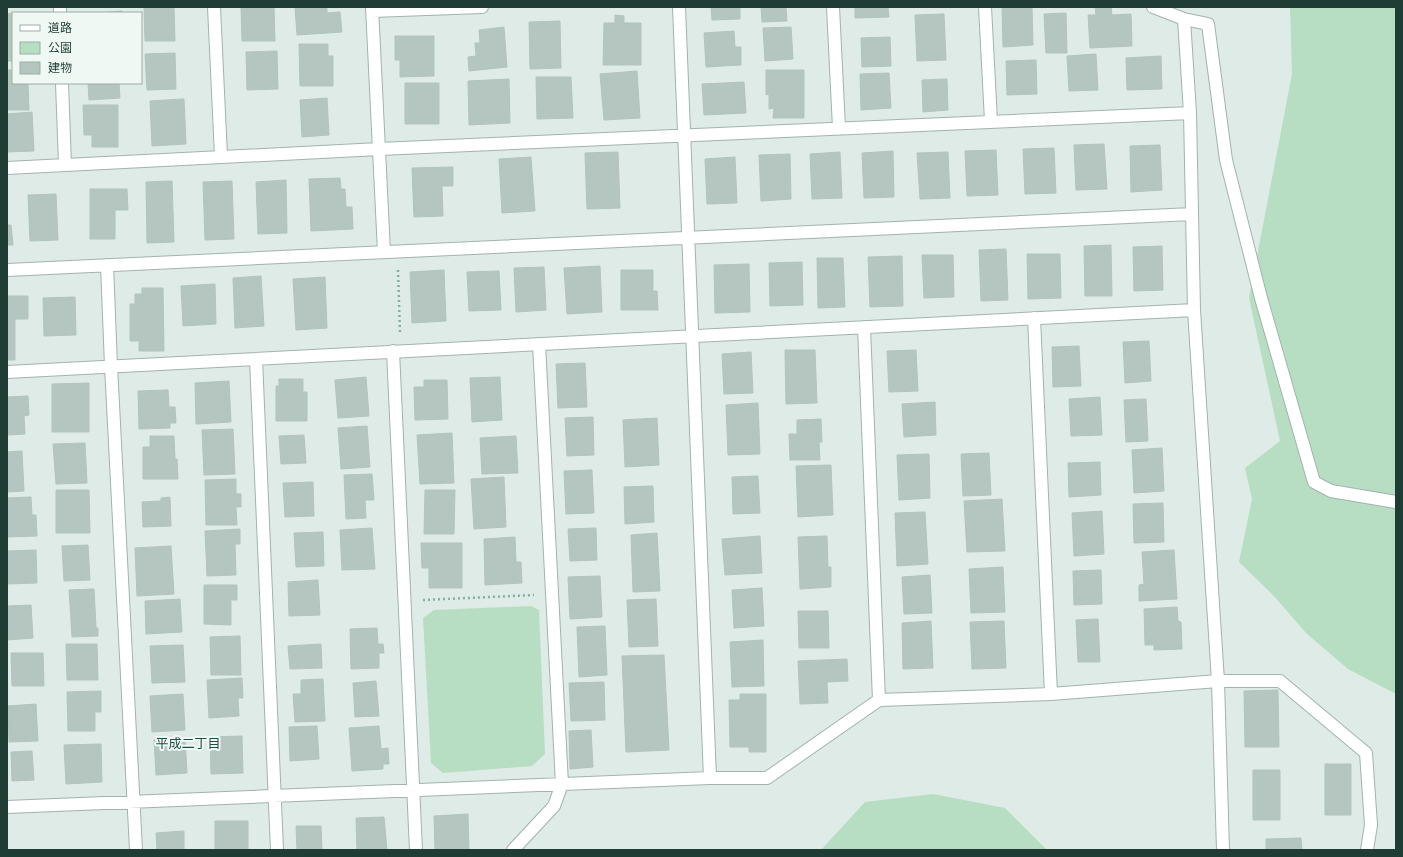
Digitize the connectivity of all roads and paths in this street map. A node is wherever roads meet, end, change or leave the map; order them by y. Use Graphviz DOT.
graph roads {
  1 [pos="214,7"];
  2 [pos="482,7"];
  3 [pos="679,7"];
  4 [pos="833,7"];
  5 [pos="985,7"];
  6 [pos="1153,7"];
  7 [pos="372,9"];
  8 [pos="1184,18"];
  9 [pos="62,84"];
  10 [pos="1190,113"];
  11 [pos="991,121"];
  12 [pos="839,128"];
  13 [pos="684,135"];
  14 [pos="379,149"];
  15 [pos="221,156"];
  16 [pos="65,165"];
  17 [pos="7,168"];
  18 [pos="1192,214"];
  19 [pos="688,238"];
  20 [pos="384,252"];
  21 [pos="397,252"];
  22 [pos="108,265"];
  23 [pos="7,270"];
  24 [pos="1194,310"];
  25 [pos="1034,318"];
  26 [pos="864,327"];
  27 [pos="692,336"];
  28 [pos="539,344"];
  29 [pos="397,351"];
  30 [pos="256,359"];
  31 [pos="111,366"];
  32 [pos="7,372"];
  33 [pos="1396,502"];
  34 [pos="552,594"];
  35 [pos="404,601"];
  36 [pos="1218,681"];
  37 [pos="1051,694"];
  38 [pos="879,700"];
  39 [pos="710,778"];
  40 [pos="562,784"];
  41 [pos="414,790"];
  42 [pos="275,796"];
  43 [pos="133,802"];
  44 [pos="7,807"];
  45 [pos="136,850"];
  46 [pos="277,850"];
  47 [pos="416,850"];
  48 [pos="513,850"];
  49 [pos="1223,850"];
  50 [pos="1367,850"];
  1 -- 15 [label="street"];
  2 -- 7 [label="street"];
  3 -- 13 [label="street"];
  4 -- 12 [label="street"];
  5 -- 11 [label="street"];
  6 -- 8 [label="street"];
  7 -- 14 [label="street"];
  8 -- 10 [label="street"];
  8 -- 33 [label="street"];
  9 -- 16 [label="street"];
  10 -- 11 [label="street"];
  10 -- 18 [label="street"];
  11 -- 12 [label="street"];
  12 -- 13 [label="street"];
  13 -- 14 [label="street"];
  13 -- 19 [label="street"];
  14 -- 15 [label="street"];
  14 -- 20 [label="street"];
  15 -- 16 [label="street"];
  16 -- 17 [label="street"];
  18 -- 19 [label="street"];
  18 -- 24 [label="street"];
  19 -- 21 [label="street"];
  19 -- 27 [label="street"];
  20 -- 21 [label="street"];
  20 -- 22 [label="street"];
  21 -- 29 [label="path"];
  22 -- 23 [label="street"];
  22 -- 31 [label="street"];
  24 -- 25 [label="street"];
  24 -- 36 [label="street"];
  25 -- 26 [label="street"];
  25 -- 37 [label="street"];
  26 -- 27 [label="street"];
  26 -- 38 [label="street"];
  27 -- 28 [label="street"];
  27 -- 39 [label="street"];
  28 -- 29 [label="street"];
  28 -- 34 [label="street"];
  29 -- 30 [label="street"];
  29 -- 35 [label="street"];
  30 -- 31 [label="street"];
  30 -- 42 [label="street"];
  31 -- 32 [label="street"];
  31 -- 43 [label="street"];
  34 -- 35 [label="path"];
  34 -- 40 [label="street"];
  35 -- 41 [label="street"];
  36 -- 37 [label="street"];
  36 -- 49 [label="street"];
  36 -- 50 [label="street"];
  37 -- 38 [label="street"];
  38 -- 39 [label="street"];
  39 -- 40 [label="street"];
  40 -- 41 [label="street"];
  40 -- 48 [label="street"];
  41 -- 42 [label="street"];
  41 -- 47 [label="street"];
  42 -- 43 [label="street"];
  42 -- 46 [label="street"];
  43 -- 44 [label="street"];
  43 -- 45 [label="street"];
}
